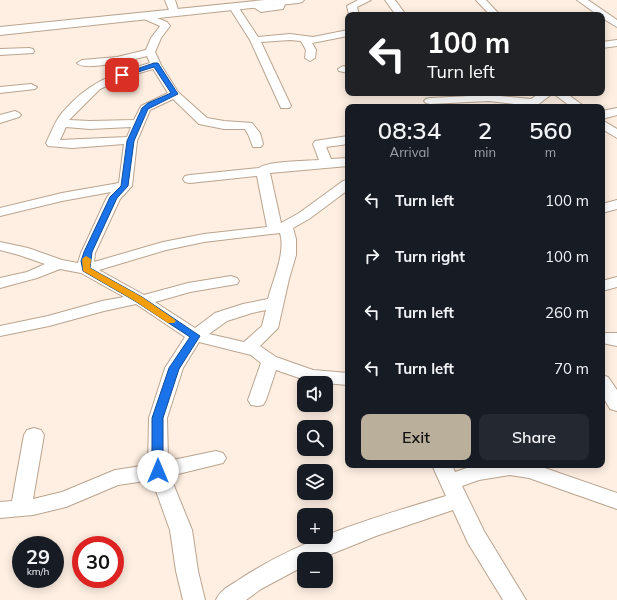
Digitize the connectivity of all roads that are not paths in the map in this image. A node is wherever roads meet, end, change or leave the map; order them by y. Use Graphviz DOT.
graph roads {
  1 [pos="170,0"];
  2 [pos="298,0"];
  3 [pos="366,0"];
  4 [pos="390,0"];
  5 [pos="481,0"];
  6 [pos="582,0"];
  7 [pos="247,5"];
  8 [pos="617,11"];
  9 [pos="353,12"];
  10 [pos="399,12"];
  11 [pos="492,12"];
  12 [pos="600,12"];
  13 [pos="174,13"];
  14 [pos="145,16"];
  15 [pos="605,16"];
  16 [pos="617,24"];
  17 [pos="0,31"];
  18 [pos="345,34"];
  19 [pos="255,40"];
  20 [pos="306,41"];
  21 [pos="617,43"];
  22 [pos="605,45"];
  23 [pos="29,51"];
  24 [pos="0,52"];
  25 [pos="150,52"];
  26 [pos="310,58"];
  27 [pos="82,63"];
  28 [pos="156,65"];
  29 [pos="31,88"];
  30 [pos="0,90"];
  31 [pos="174,94"];
  32 [pos="543,96"];
  33 [pos="563,96"];
  34 [pos="428,100"];
  35 [pos="524,104"];
  36 [pos="531,104"];
  37 [pos="575,104"];
  38 [pos="285,106"];
  39 [pos="617,111"];
  40 [pos="605,113"];
  41 [pos="15,115"];
  42 [pos="0,119"];
  43 [pos="63,123"];
  44 [pos="139,123"];
  45 [pos="605,126"];
  46 [pos="617,134"];
  47 [pos="345,140"];
  48 [pos="131,141"];
  49 [pos="257,144"];
  50 [pos="345,162"];
  51 [pos="326,165"];
  52 [pos="263,172"];
  53 [pos="190,179"];
  54 [pos="124,186"];
  55 [pos="345,186"];
  56 [pos="617,204"];
  57 [pos="605,208"];
  58 [pos="0,212"];
  59 [pos="281,229"];
  60 [pos="0,246"];
  61 [pos="59,264"];
  62 [pos="86,269"];
  63 [pos="231,281"];
  64 [pos="617,282"];
  65 [pos="0,283"];
  66 [pos="605,285"];
  67 [pos="140,300"];
  68 [pos="276,303"];
  69 [pos="0,331"];
  70 [pos="195,336"];
  71 [pos="605,338"];
  72 [pos="617,340"];
  73 [pos="248,348"];
  74 [pos="270,360"];
  75 [pos="345,379"];
  76 [pos="605,386"];
  77 [pos="257,400"];
  78 [pos="617,404"];
  79 [pos="34,435"];
  80 [pos="216,458"];
  81 [pos="504,468"];
  82 [pos="515,468"];
  83 [pos="158,471"];
  84 [pos="450,482"];
  85 [pos="617,501"];
  86 [pos="21,508"];
  87 [pos="0,510"];
  88 [pos="194,600"];
  89 [pos="227,600"];
  90 [pos="515,600"];
  1 -- 13 [label="street"];
  2 -- 7 [label="main road"];
  3 -- 9 [label="street"];
  4 -- 10 [label="street"];
  5 -- 11 [label="street"];
  6 -- 12 [label="street"];
  7 -- 13 [label="main road"];
  7 -- 19 [label="street"];
  8 -- 12 [label="street"];
  13 -- 14 [label="main road"];
  14 -- 17 [label="main road"];
  14 -- 25 [label="street"];
  15 -- 16 [label="street"];
  18 -- 20 [label="street"];
  19 -- 20 [label="street"];
  19 -- 38 [label="street"];
  20 -- 26 [label="street"];
  21 -- 22 [label="street"];
  23 -- 24 [label="street"];
  25 -- 27 [label="street"];
  25 -- 28 [label="street"];
  28 -- 31 [label="street"];
  28 -- 43 [label="street"];
  29 -- 30 [label="street"];
  31 -- 44 [label="street"];
  31 -- 49 [label="street"];
  32 -- 36 [label="street"];
  33 -- 37 [label="street"];
  34 -- 35 [label="street"];
  39 -- 40 [label="street"];
  41 -- 42 [label="street"];
  43 -- 44 [label="street"];
  43 -- 48 [label="street"];
  44 -- 48 [label="street"];
  45 -- 46 [label="street"];
  47 -- 51 [label="street"];
  48 -- 54 [label="street"];
  50 -- 51 [label="street"];
  51 -- 52 [label="street"];
  52 -- 53 [label="street"];
  52 -- 59 [label="street"];
  54 -- 58 [label="street"];
  54 -- 62 [label="street"];
  55 -- 59 [label="street"];
  56 -- 57 [label="street"];
  59 -- 62 [label="street"];
  59 -- 68 [label="street"];
  60 -- 61 [label="street"];
  61 -- 62 [label="street"];
  61 -- 65 [label="street"];
  62 -- 67 [label="street"];
  63 -- 67 [label="street"];
  64 -- 66 [label="street"];
  67 -- 69 [label="street"];
  67 -- 70 [label="street"];
  68 -- 70 [label="street"];
  68 -- 73 [label="street"];
  70 -- 73 [label="street"];
  70 -- 83 [label="street"];
  71 -- 72 [label="street"];
  73 -- 74 [label="street"];
  74 -- 75 [label="street"];
  74 -- 77 [label="street"];
  76 -- 78 [label="street"];
  79 -- 86 [label="street"];
  80 -- 83 [label="street"];
  81 -- 84 [label="street"];
  82 -- 85 [label="street"];
  83 -- 86 [label="street"];
  83 -- 88 [label="street"];
  84 -- 89 [label="street"];
  84 -- 90 [label="street"];
  86 -- 87 [label="street"];
}
